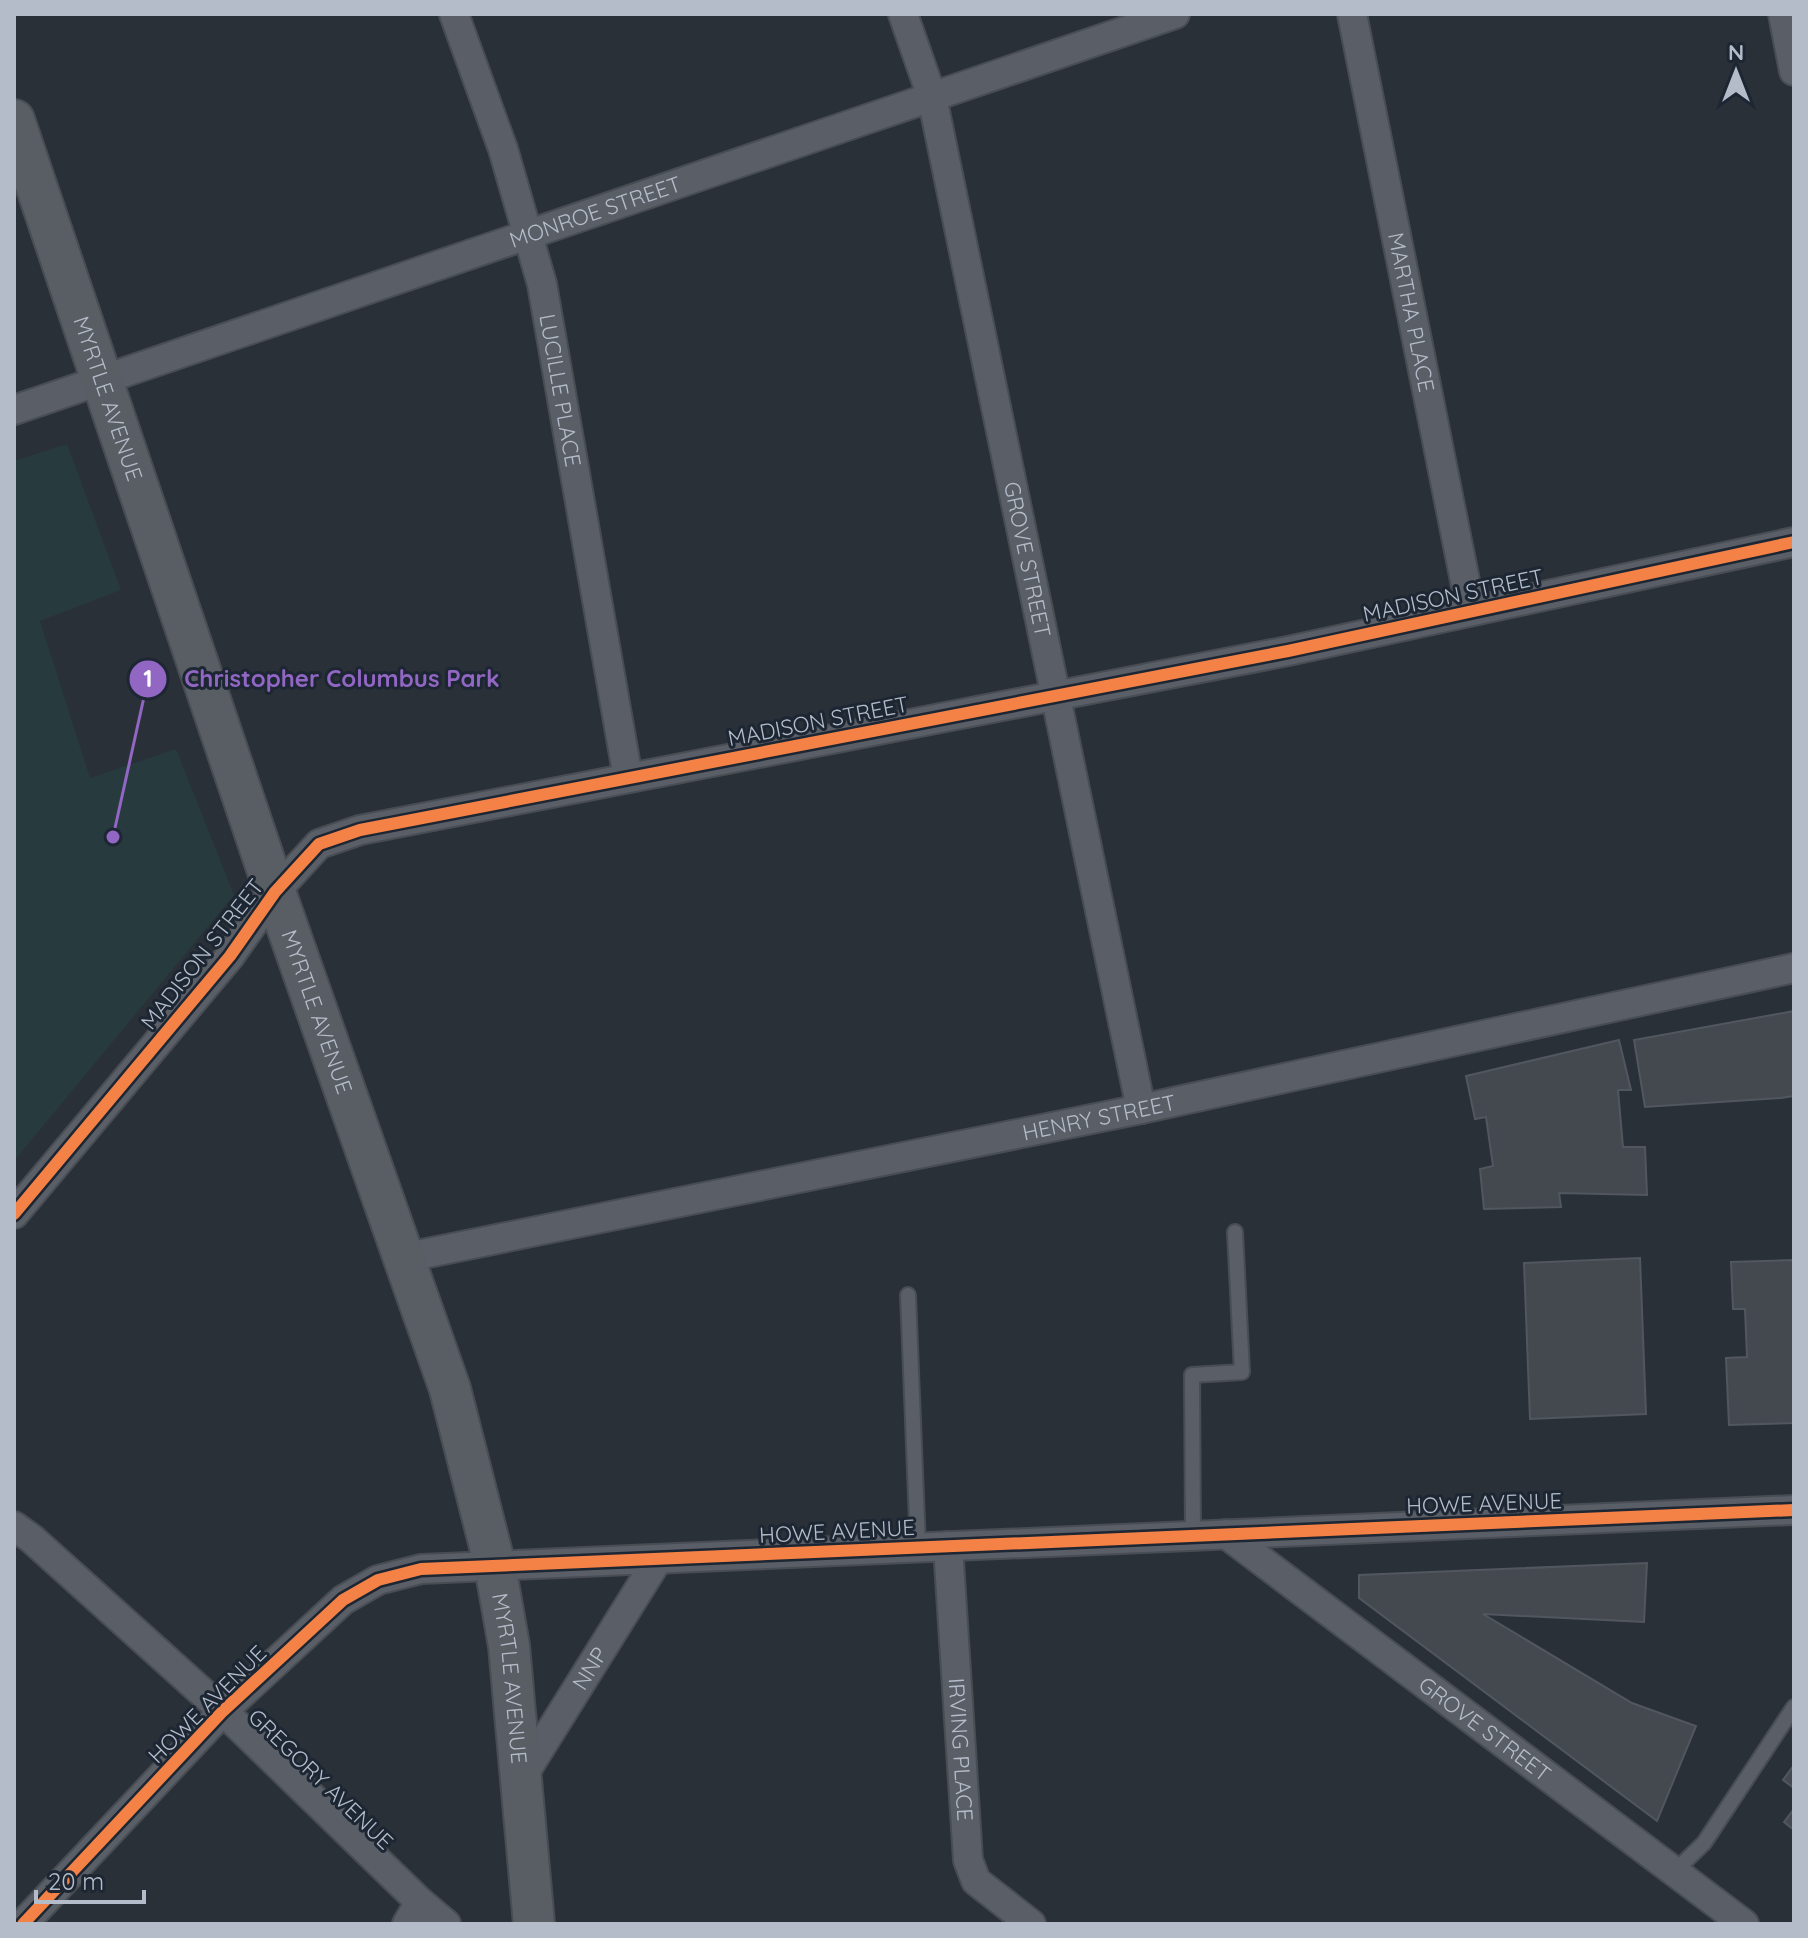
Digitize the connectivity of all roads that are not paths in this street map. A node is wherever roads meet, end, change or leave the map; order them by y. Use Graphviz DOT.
graph roads {
  1 [pos="454,14"];
  2 [pos="903,14"];
  3 [pos="1175,14"];
  4 [pos="1352,14"];
  5 [pos="1783,14"];
  6 [pos="1794,71"];
  7 [pos="932,97"];
  8 [pos="14,120"];
  9 [pos="528,234"];
  10 [pos="103,379"];
  11 [pos="14,410"];
  12 [pos="1794,542"];
  13 [pos="1471,611"];
  14 [pos="1055,696"];
  15 [pos="628,778"];
  16 [pos="275,892"];
  17 [pos="1794,968"];
  18 [pos="1141,1109"];
  19 [pos="14,1214"];
  20 [pos="1235,1232"];
  21 [pos="403,1258"];
  22 [pos="908,1295"];
  23 [pos="1794,1510"];
  24 [pos="14,1526"];
  25 [pos="1226,1534"];
  26 [pos="1193,1535"];
  27 [pos="948,1546"];
  28 [pos="918,1547"];
  29 [pos="658,1559"];
  30 [pos="495,1566"];
  31 [pos="1794,1707"];
  32 [pos="223,1711"];
  33 [pos="522,1777"];
  34 [pos="1674,1872"];
  35 [pos="414,1913"];
  36 [pos="23,1924"];
  37 [pos="446,1924"];
  38 [pos="534,1924"];
  39 [pos="1031,1924"];
  40 [pos="1744,1924"];
  1 -- 9 [label="street, LUCILLE PLACE"];
  2 -- 7 [label="street, GROVE STREET"];
  3 -- 7 [label="street, MONROE STREET"];
  4 -- 13 [label="street, MARTHA PLACE"];
  5 -- 6 [label="street"];
  7 -- 9 [label="street, MONROE STREET"];
  7 -- 14 [label="street, GROVE STREET"];
  8 -- 10 [label="street, MYRTLE AVENUE"];
  9 -- 10 [label="street, MONROE STREET"];
  9 -- 15 [label="street, LUCILLE PLACE"];
  10 -- 11 [label="street, MONROE STREET"];
  10 -- 16 [label="street, MYRTLE AVENUE"];
  12 -- 13 [label="street, MADISON STREET"];
  13 -- 14 [label="street, MADISON STREET"];
  14 -- 15 [label="street, MADISON STREET"];
  14 -- 18 [label="street, GROVE STREET"];
  15 -- 16 [label="street, MADISON STREET"];
  16 -- 19 [label="street, MADISON STREET"];
  16 -- 21 [label="street, MYRTLE AVENUE"];
  17 -- 18 [label="street, HENRY STREET"];
  18 -- 21 [label="street, HENRY STREET"];
  20 -- 26 [label="lane"];
  21 -- 30 [label="street, MYRTLE AVENUE"];
  22 -- 28 [label="lane"];
  23 -- 25 [label="street, HOWE AVENUE"];
  24 -- 32 [label="street, GREGORY AVENUE"];
  25 -- 26 [label="street, HOWE AVENUE"];
  25 -- 34 [label="street, GROVE STREET"];
  26 -- 27 [label="street, HOWE AVENUE"];
  27 -- 28 [label="street, HOWE AVENUE"];
  27 -- 39 [label="street, IRVING PLACE"];
  28 -- 29 [label="street, HOWE AVENUE"];
  29 -- 30 [label="street, HOWE AVENUE"];
  29 -- 33 [label="street, NNP"];
  30 -- 32 [label="street, HOWE AVENUE"];
  30 -- 33 [label="street, MYRTLE AVENUE"];
  31 -- 34 [label="lane"];
  32 -- 35 [label="street, GREGORY AVENUE"];
  32 -- 36 [label="street, HOWE AVENUE"];
  33 -- 38 [label="street, MYRTLE AVENUE"];
  34 -- 40 [label="street, GROVE STREET"];
  35 -- 37 [label="street, GREGORY AVENUE"];
}
